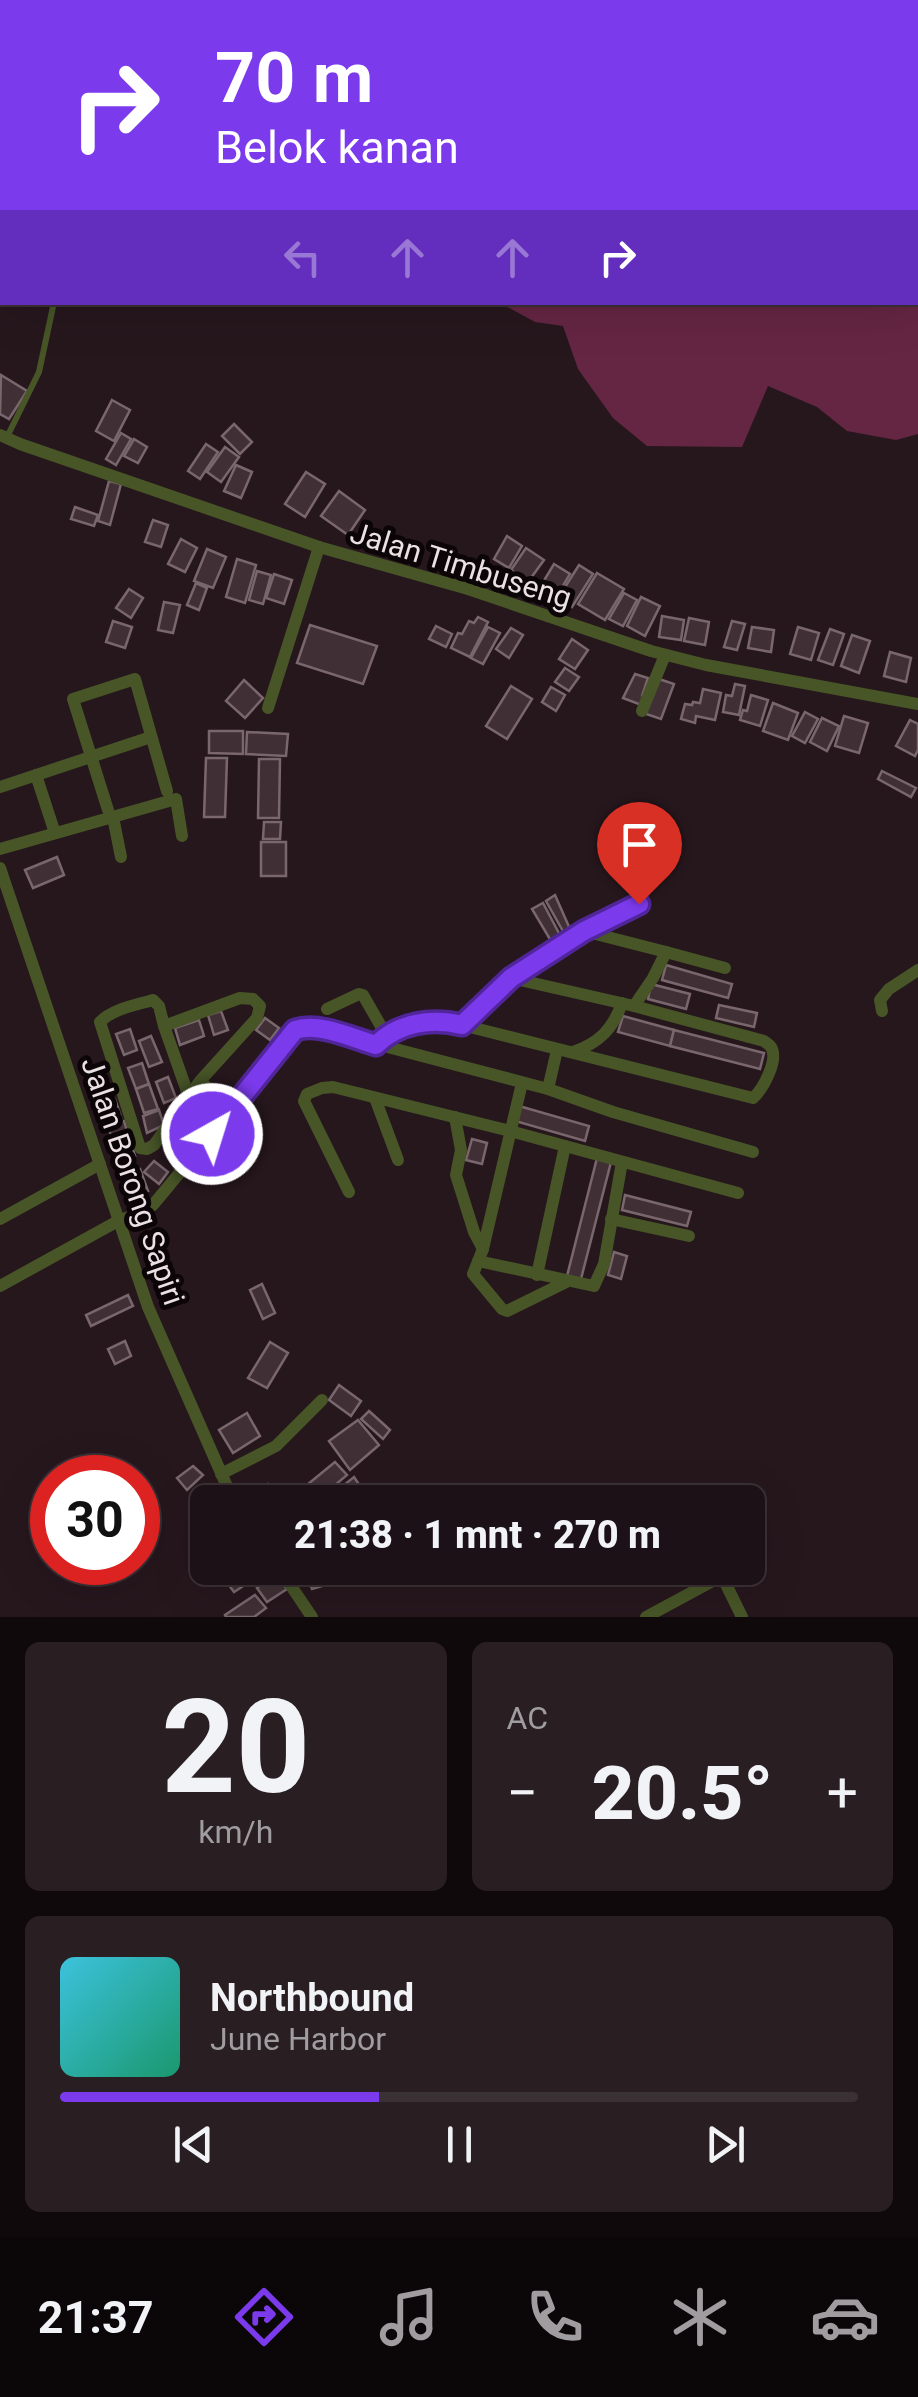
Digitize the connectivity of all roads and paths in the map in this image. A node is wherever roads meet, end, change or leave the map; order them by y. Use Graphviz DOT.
graph roads {
  1 [pos="0,117"];
  2 [pos="0,134"];
  3 [pos="53,305"];
  4 [pos="3,437"];
  5 [pos="319,547"];
  6 [pos="665,655"];
  7 [pos="918,704"];
  8 [pos="268,708"];
  9 [pos="642,710"];
  10 [pos="151,737"];
  11 [pos="92,756"];
  12 [pos="36,775"];
  13 [pos="0,787"];
  14 [pos="168,791"];
  15 [pos="110,813"];
  16 [pos="53,827"];
  17 [pos="182,836"];
  18 [pos="0,848"];
  19 [pos="121,858"];
  20 [pos="0,868"];
  21 [pos="639,904"];
  22 [pos="584,931"];
  23 [pos="666,952"];
  24 [pos="726,968"];
  25 [pos="918,970"];
  26 [pos="511,978"];
  27 [pos="628,1005"];
  28 [pos="327,1010"];
  29 [pos="882,1012"];
  30 [pos="462,1025"];
  31 [pos="164,1026"];
  32 [pos="381,1040"];
  33 [pos="564,1051"];
  34 [pos="200,1081"];
  35 [pos="522,1083"];
  36 [pos="548,1089"];
  37 [pos="189,1097"];
  38 [pos="376,1098"];
  39 [pos="232,1110"];
  40 [pos="455,1117"];
  41 [pos="510,1131"];
  42 [pos="565,1146"];
  43 [pos="753,1152"];
  44 [pos="398,1160"];
  45 [pos="622,1162"];
  46 [pos="100,1164"];
  47 [pos="349,1192"];
  48 [pos="738,1193"];
  49 [pos="0,1219"];
  50 [pos="611,1219"];
  51 [pos="118,1222"];
  52 [pos="690,1236"];
  53 [pos="480,1255"];
  54 [pos="536,1275"];
  55 [pos="2,1280"];
  56 [pos="566,1282"];
  57 [pos="322,1400"];
  58 [pos="222,1474"];
  59 [pos="228,1485"];
  60 [pos="290,1585"];
  61 [pos="699,1585"];
  62 [pos="726,1585"];
  63 [pos="312,1617"];
  64 [pos="646,1617"];
  65 [pos="742,1617"];
  1 -- 2 [label="street"];
  3 -- 4 [label="lane"];
  4 -- 5 [label="street, Jalan Timbuseng"];
  5 -- 6 [label="street, Jalan Timbuseng"];
  5 -- 8 [label="street"];
  6 -- 7 [label="street, Jalan Timbuseng"];
  6 -- 9 [label="street"];
  10 -- 11 [label="street"];
  10 -- 11 [label="street"];
  10 -- 14 [label="street"];
  11 -- 12 [label="street"];
  11 -- 15 [label="street"];
  12 -- 13 [label="street"];
  12 -- 16 [label="street"];
  15 -- 17 [label="street"];
  15 -- 18 [label="street"];
  15 -- 19 [label="street"];
  20 -- 46 [label="street, Jalan Borong Sapiri"];
  21 -- 22 [label="lane"];
  22 -- 23 [label="street"];
  22 -- 26 [label="street"];
  23 -- 24 [label="street"];
  23 -- 27 [label="street"];
  25 -- 29 [label="street"];
  26 -- 27 [label="street"];
  26 -- 30 [label="street"];
  27 -- 33 [label="street"];
  27 -- 33 [label="street"];
  28 -- 32 [label="street"];
  30 -- 32 [label="street"];
  30 -- 33 [label="street"];
  31 -- 34 [label="street"];
  31 -- 37 [label="street"];
  31 -- 37 [label="street"];
  32 -- 35 [label="street"];
  32 -- 39 [label="street"];
  33 -- 36 [label="street"];
  34 -- 37 [label="street"];
  34 -- 39 [label="street"];
  35 -- 36 [label="street"];
  35 -- 41 [label="street"];
  36 -- 43 [label="street"];
  38 -- 40 [label="street"];
  38 -- 44 [label="street"];
  38 -- 47 [label="street"];
  39 -- 51 [label="street"];
  40 -- 41 [label="street"];
  40 -- 53 [label="street"];
  41 -- 42 [label="street"];
  41 -- 53 [label="street"];
  42 -- 45 [label="street"];
  42 -- 54 [label="street"];
  45 -- 48 [label="street"];
  45 -- 50 [label="street"];
  46 -- 49 [label="street"];
  46 -- 51 [label="street, Jalan Borong Sapiri"];
  50 -- 52 [label="street"];
  50 -- 56 [label="street"];
  51 -- 55 [label="street"];
  51 -- 58 [label="street, Jalan Borong Sapiri"];
  53 -- 54 [label="street"];
  53 -- 56 [label="street"];
  54 -- 56 [label="street"];
  57 -- 58 [label="street"];
  58 -- 59 [label="street, Jalan Borong Sapiri"];
  60 -- 63 [label="street"];
  61 -- 64 [label="street"];
  62 -- 65 [label="street"];
}
